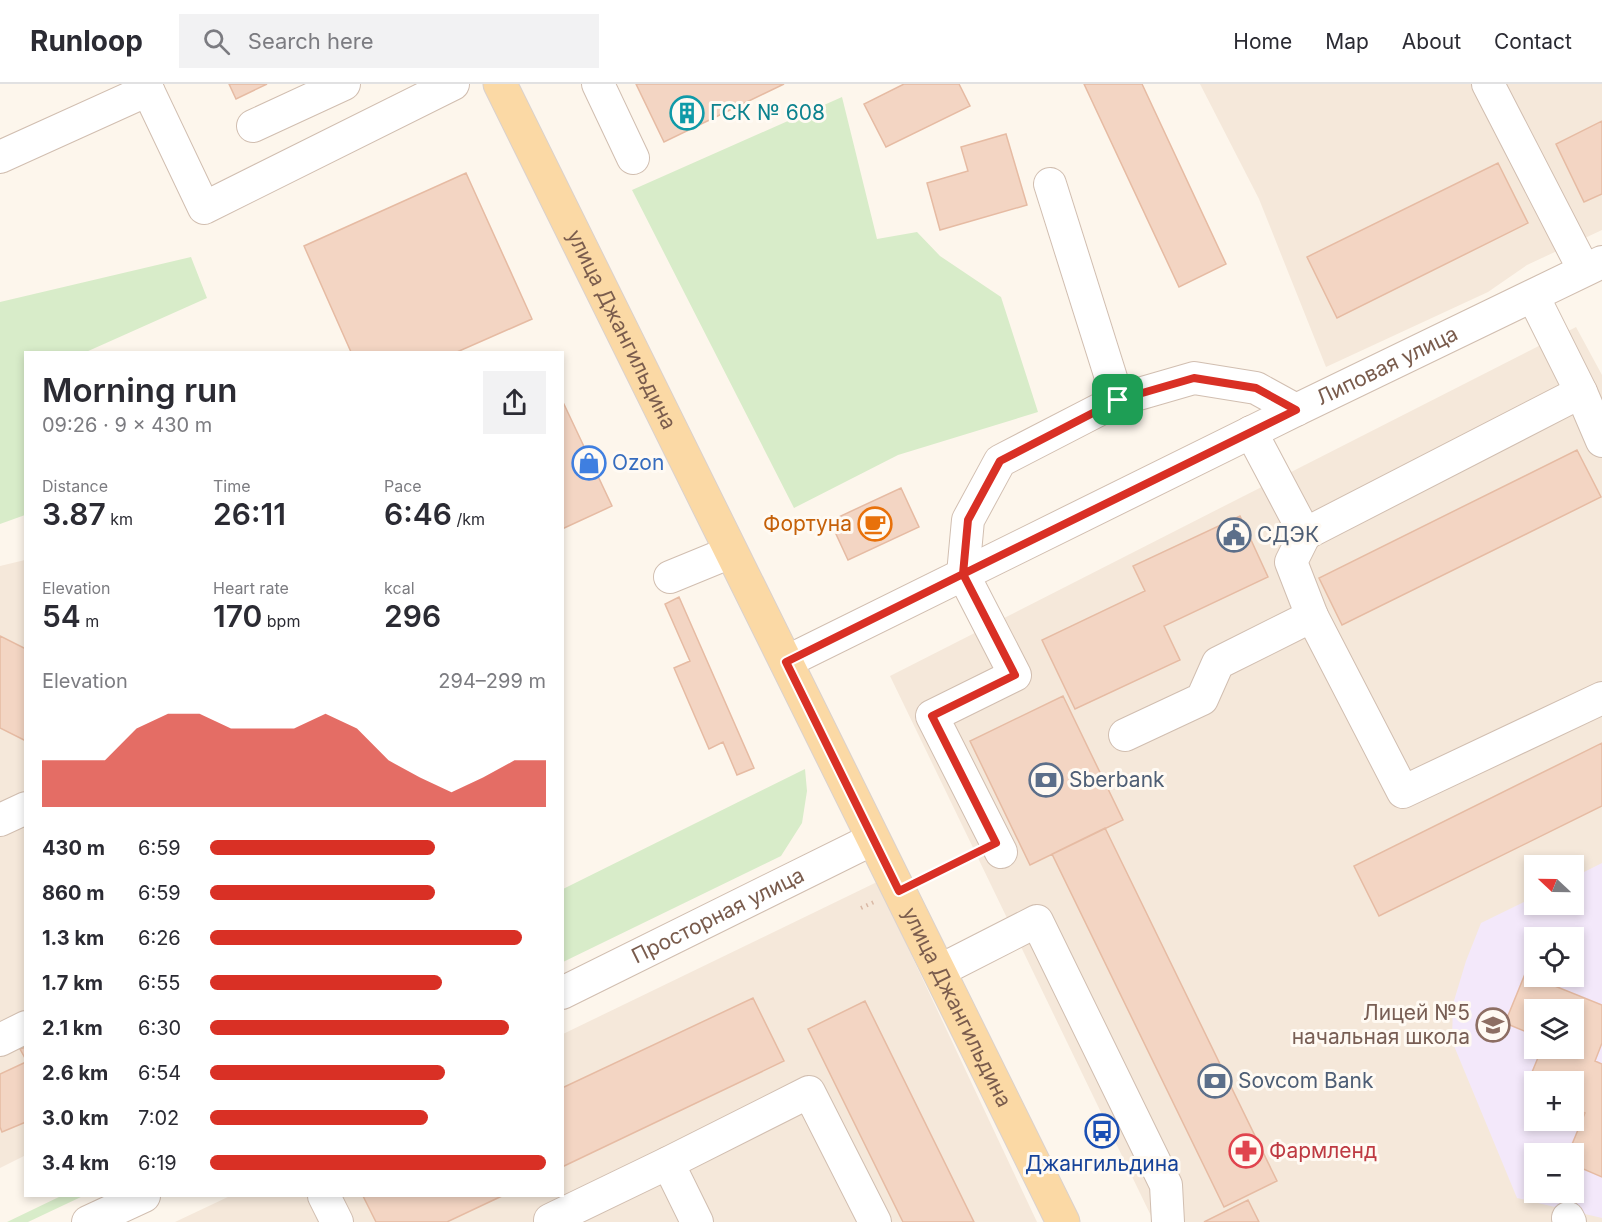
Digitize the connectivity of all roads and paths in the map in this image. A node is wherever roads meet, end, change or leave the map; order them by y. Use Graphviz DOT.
graph roads {
  1 [pos="344,84"];
  2 [pos="453,84"];
  3 [pos="598,84"];
  4 [pos="1488,84"];
  5 [pos="505,86"];
  6 [pos="146,87"];
  7 [pos="253,126"];
  8 [pos="0,157"];
  9 [pos="633,158"];
  10 [pos="1050,184"];
  11 [pos="1593,266"];
  12 [pos="1533,296"];
  13 [pos="1581,392"];
  14 [pos="1118,400"];
  15 [pos="1296,410"];
  16 [pos="1251,432"];
  17 [pos="1602,441"];
  18 [pos="1305,534"];
  19 [pos="731,552"];
  20 [pos="963,574"];
  21 [pos="670,577"];
  22 [pos="1312,616"];
  23 [pos="786,662"];
  24 [pos="1602,698"];
  25 [pos="1125,735"];
  26 [pos="24,809"];
  27 [pos="0,820"];
  28 [pos="873,839"];
  29 [pos="999,847"];
  30 [pos="899,891"];
  31 [pos="861,908"];
  32 [pos="939,971"];
  33 [pos="564,992"];
  34 [pos="24,1028"];
  35 [pos="0,1040"];
  36 [pos="668,1163"];
  37 [pos="142,1197"];
  38 [pos="324,1197"];
  39 [pos="549,1221"];
  40 [pos="88,1222"];
  41 [pos="337,1222"];
  42 [pos="697,1222"];
  43 [pos="875,1222"];
  44 [pos="1063,1222"];
  45 [pos="1168,1222"];
  1 -- 7 [label="street"];
  2 -- 6 [label="street"];
  3 -- 9 [label="street"];
  4 -- 11 [label="street"];
  5 -- 19 [label="main road, улица Джангильдина"];
  6 -- 8 [label="street"];
  10 -- 14 [label="street"];
  11 -- 12 [label="street, Липовая улица"];
  12 -- 13 [label="street"];
  12 -- 15 [label="street, Липовая улица"];
  13 -- 17 [label="street"];
  13 -- 18 [label="street"];
  14 -- 15 [label="street"];
  14 -- 20 [label="street"];
  15 -- 16 [label="street, Липовая улица"];
  16 -- 18 [label="street"];
  16 -- 20 [label="street, Липовая улица"];
  18 -- 22 [label="street"];
  19 -- 21 [label="street"];
  19 -- 23 [label="main road, улица Джангильдина"];
  20 -- 23 [label="street, Липовая улица"];
  20 -- 29 [label="street"];
  22 -- 24 [label="street"];
  22 -- 25 [label="street"];
  23 -- 28 [label="main road, улица Джангильдина"];
  26 -- 27 [label="street"];
  28 -- 30 [label="main road, улица Джангильдина"];
  28 -- 33 [label="street, Просторная улица"];
  29 -- 30 [label="path"];
  30 -- 31 [label="path"];
  30 -- 32 [label="main road, улица Джангильдина"];
  32 -- 44 [label="main road, улица Джангильдина"];
  32 -- 45 [label="street"];
  34 -- 35 [label="street"];
  36 -- 39 [label="street"];
  36 -- 42 [label="street"];
  36 -- 43 [label="street"];
  37 -- 40 [label="street"];
  38 -- 41 [label="street"];
}
